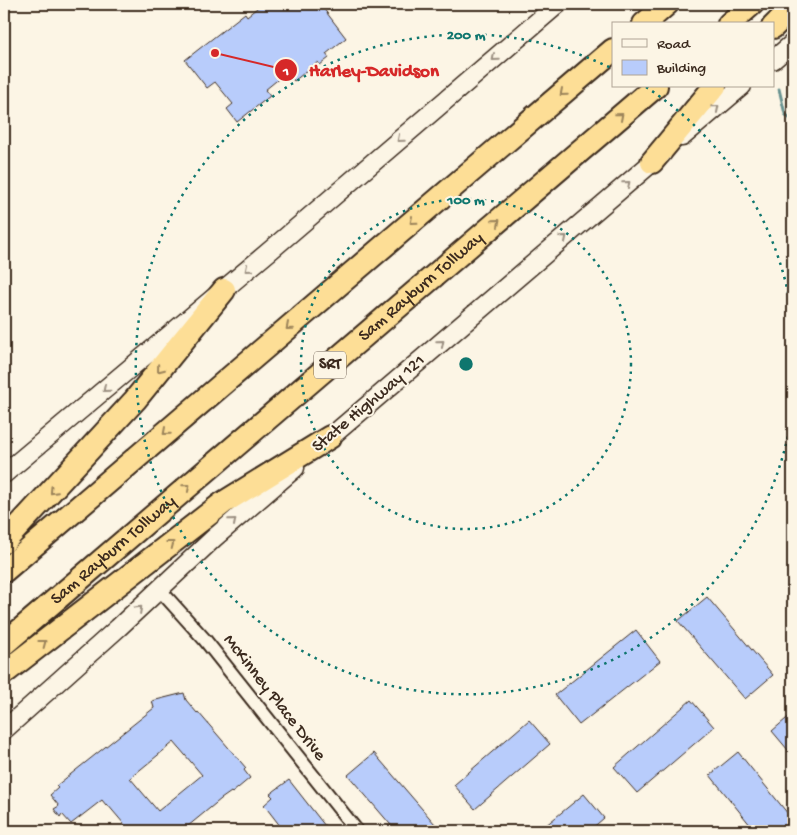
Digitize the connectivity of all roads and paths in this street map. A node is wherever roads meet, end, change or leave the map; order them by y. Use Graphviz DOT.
graph roads {
  1 [pos="558,4"];
  2 [pos="667,4"];
  3 [pos="752,4"];
  4 [pos="793,7"];
  5 [pos="646,22"];
  6 [pos="731,22"];
  7 [pos="774,26"];
  8 [pos="793,43"];
  9 [pos="612,51"];
  10 [pos="774,59"];
  11 [pos="654,88"];
  12 [pos="713,88"];
  13 [pos="740,88"];
  14 [pos="652,162"];
  15 [pos="224,290"];
  16 [pos="330,437"];
  17 [pos="4,474"];
  18 [pos="4,542"];
  19 [pos="4,571"];
  20 [pos="160,590"];
  21 [pos="4,644"];
  22 [pos="4,673"];
  23 [pos="4,730"];
  24 [pos="357,831"];
  1 -- 15 [label="main road, one-way"];
  2 -- 5 [label="highway"];
  3 -- 6 [label="highway"];
  4 -- 7 [label="highway"];
  8 -- 10 [label="main road"];
  9 -- 19 [label="highway, one-way"];
  21 -- 11 [label="highway, Sam Rayburn Tollway / SRT, one-way"];
  12 -- 14 [label="highway"];
  14 -- 13 [label="main road, State Highway 121, one-way"];
  16 -- 14 [label="main road, State Highway 121, one-way"];
  15 -- 17 [label="main road, one-way"];
  15 -- 18 [label="highway, one-way"];
  20 -- 16 [label="main road, State Highway 121, one-way"];
  22 -- 16 [label="highway, one-way"];
  23 -- 20 [label="main road, State Highway 121, one-way"];
  20 -- 24 [label="street, McKinney Place Drive"];
}
